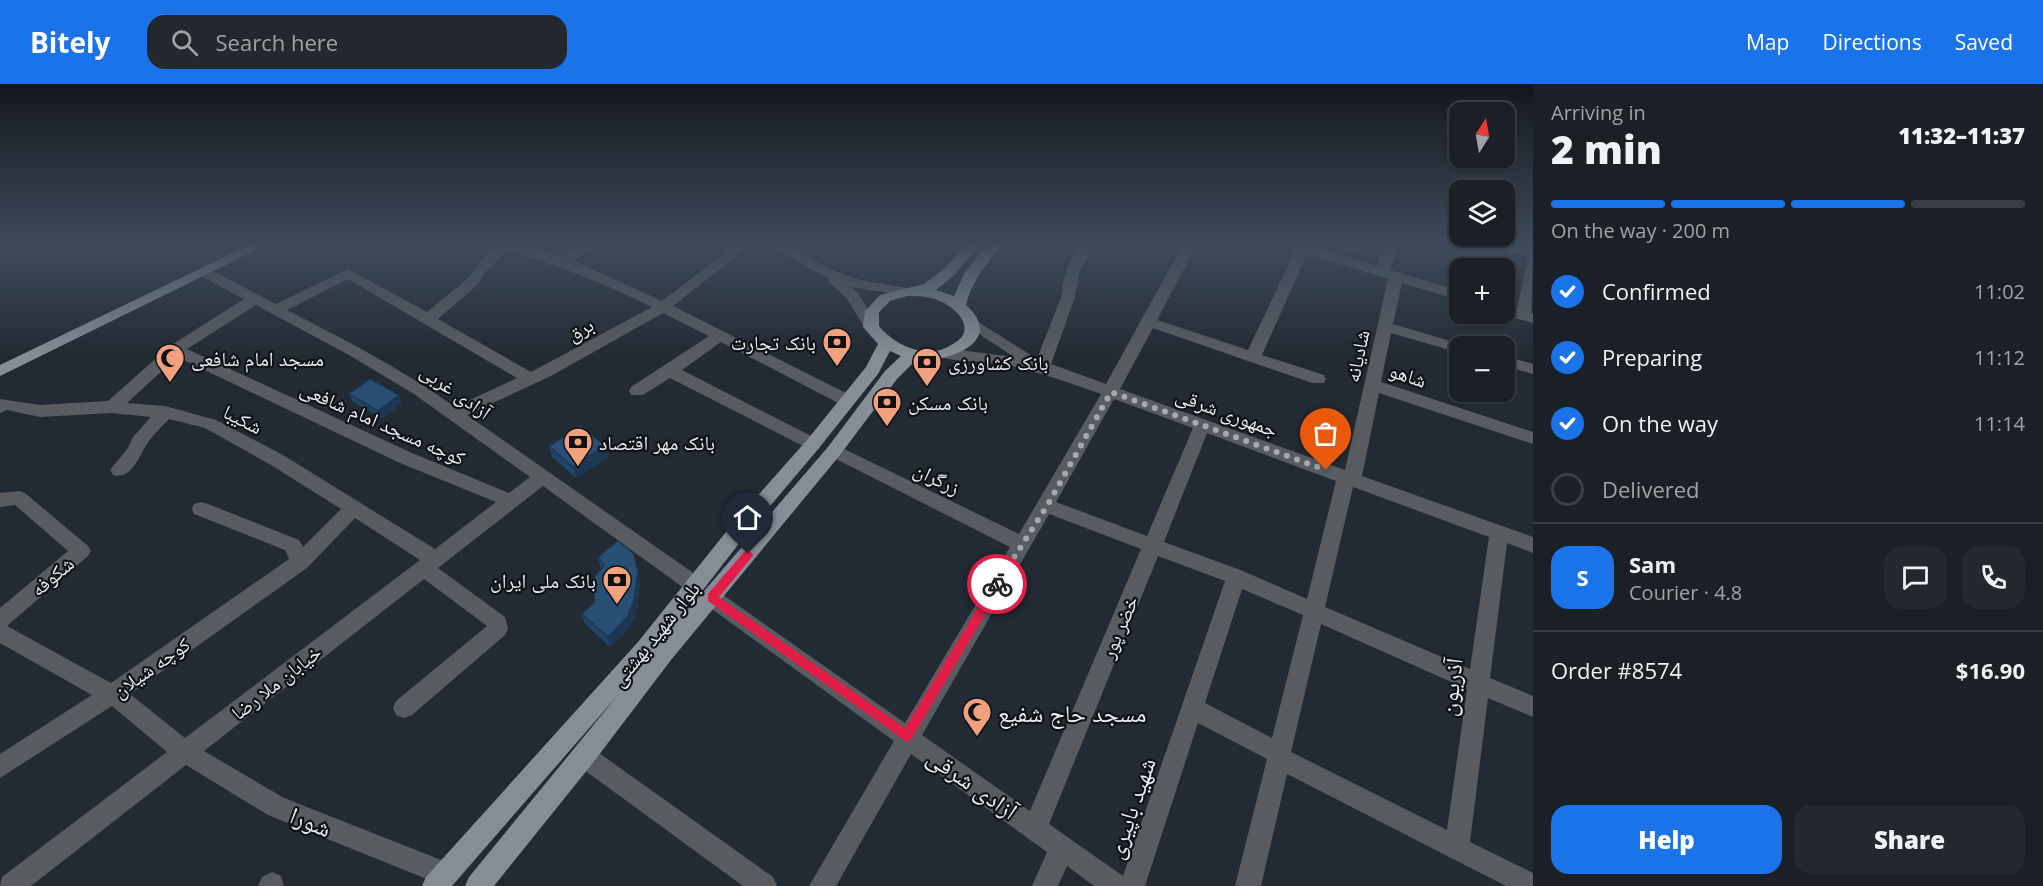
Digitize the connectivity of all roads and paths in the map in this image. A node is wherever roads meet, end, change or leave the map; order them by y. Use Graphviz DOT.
graph roads {
  1 [pos="185,281"];
  2 [pos="222,281"];
  3 [pos="331,281"];
  4 [pos="363,281"];
  5 [pos="472,281"];
  6 [pos="611,281"];
  7 [pos="696,281"];
  8 [pos="837,281"];
  9 [pos="850,281"];
  10 [pos="939,281"];
  11 [pos="966,281"];
  12 [pos="1071,281"];
  13 [pos="1170,281"];
  14 [pos="1281,281"];
  15 [pos="1388,281"];
  16 [pos="1413,281"];
  17 [pos="1531,281"];
  18 [pos="914,292"];
  19 [pos="1449,293"];
  20 [pos="255,299"];
  21 [pos="959,305"];
  22 [pos="663,307"];
  23 [pos="275,310"];
  24 [pos="1528,317"];
  25 [pos="428,319"];
  26 [pos="1149,322"];
  27 [pos="972,323"];
  28 [pos="1385,326"];
  29 [pos="871,327"];
  30 [pos="720,335"];
  31 [pos="886,344"];
  32 [pos="1449,345"];
  33 [pos="174,350"];
  34 [pos="944,353"];
  35 [pos="913,354"];
  36 [pos="1253,357"];
  37 [pos="1515,364"];
  38 [pos="1042,367"];
  39 [pos="1533,369"];
  40 [pos="670,370"];
  41 [pos="0,371"];
  42 [pos="1318,378"];
  43 [pos="530,379"];
  44 [pos="1372,385"];
  45 [pos="637,391"];
  46 [pos="1111,392"];
  47 [pos="846,400"];
  48 [pos="2,405"];
  49 [pos="112,407"];
  50 [pos="165,412"];
  51 [pos="454,414"];
  52 [pos="1202,426"];
  53 [pos="1533,438"];
  54 [pos="813,444"];
  55 [pos="834,451"];
  56 [pos="119,470"];
  57 [pos="542,477"];
  58 [pos="1349,478"];
  59 [pos="0,500"];
  60 [pos="511,501"];
  61 [pos="1047,506"];
  62 [pos="353,508"];
  63 [pos="201,509"];
  64 [pos="1499,533"];
  65 [pos="1021,544"];
  66 [pos="1533,545"];
  67 [pos="1152,546"];
  68 [pos="300,562"];
  69 [pos="429,564"];
  70 [pos="1236,577"];
  71 [pos="704,591"];
  72 [pos="1314,610"];
  73 [pos="0,620"];
  74 [pos="0,633"];
  75 [pos="1477,682"];
  76 [pos="111,695"];
  77 [pos="1533,707"];
  78 [pos="404,708"];
  79 [pos="1192,708"];
  80 [pos="907,736"];
  81 [pos="185,752"];
  82 [pos="584,756"];
  83 [pos="1279,756"];
  84 [pos="0,767"];
  85 [pos="1036,827"];
  86 [pos="1062,848"];
  87 [pos="1457,849"];
  88 [pos="440,880"];
  89 [pos="11,886"];
  90 [pos="478,886"];
  91 [pos="764,886"];
  92 [pos="822,886"];
  93 [pos="1045,886"];
  94 [pos="1115,886"];
  95 [pos="1132,886"];
  96 [pos="1248,886"];
  97 [pos="1532,886"];
  1 -- 41 [label="main road"];
  2 -- 20 [label="street, آزادی غربی"];
  3 -- 23 [label="street"];
  4 -- 25 [label="street"];
  5 -- 25 [label="street"];
  6 -- 22 [label="street"];
  7 -- 22 [label="street, برق"];
  8 -- 29 [label="street"];
  9 -- 18 [label="street"];
  10 -- 18 [label="main road"];
  11 -- 21 [label="main road"];
  12 -- 38 [label="street"];
  13 -- 26 [label="street"];
  14 -- 36 [label="street"];
  15 -- 28 [label="street, شادیانه"];
  16 -- 19 [label="street"];
  17 -- 24 [label="street"];
  18 -- 21 [label="main road"];
  18 -- 29 [label="main road"];
  20 -- 23 [label="street, آزادی غربی"];
  20 -- 33 [label="street"];
  21 -- 27 [label="main road"];
  22 -- 30 [label="street"];
  22 -- 43 [label="street, برق"];
  23 -- 51 [label="street, آزادی غربی"];
  25 -- 43 [label="street"];
  26 -- 36 [label="street"];
  26 -- 46 [label="street"];
  27 -- 34 [label="main road"];
  27 -- 38 [label="street"];
  28 -- 32 [label="street"];
  28 -- 44 [label="street, شادیانه"];
  29 -- 31 [label="main road"];
  30 -- 40 [label="street"];
  30 -- 47 [label="street"];
  31 -- 35 [label="main road"];
  31 -- 47 [label="main road, بلوار شهید بهشتی"];
  33 -- 49 [label="street"];
  33 -- 60 [label="street, کوچه مسجد امام شافعی"];
  34 -- 35 [label="main road"];
  34 -- 38 [label="street"];
  35 -- 55 [label="main road, بلوار شهید بهشتی"];
  36 -- 42 [label="street"];
  37 -- 39 [label="street"];
  38 -- 46 [label="street, جمهوری شرقی"];
  40 -- 45 [label="street"];
  40 -- 54 [label="street"];
  43 -- 51 [label="street, برق"];
  44 -- 53 [label="street, شاهو"];
  44 -- 58 [label="street, شادیانه"];
  46 -- 52 [label="street, جمهوری شرقی"];
  46 -- 61 [label="street"];
  47 -- 54 [label="main road, بلوار شهید بهشتی"];
  48 -- 49 [label="street, شکیبا"];
  49 -- 50 [label="street, شکیبا"];
  50 -- 56 [label="street"];
  50 -- 62 [label="street, شکیبا"];
  51 -- 57 [label="street, آزادی غربی"];
  52 -- 58 [label="street, جمهوری شرقی"];
  52 -- 67 [label="street, خضر پور"];
  54 -- 71 [label="main road, بلوار شهید بهشتی"];
  55 -- 65 [label="street, زرگران"];
  55 -- 71 [label="main road, بلوار شهید بهشتی"];
  57 -- 60 [label="street, خیابان ملا رضا"];
  57 -- 71 [label="street, آزادی غربی"];
  58 -- 64 [label="street, جمهوری شرقی"];
  58 -- 72 [label="street, شادیانه"];
  59 -- 73 [label="street, شکوفه"];
  60 -- 69 [label="street, خیابان ملا رضا"];
  61 -- 65 [label="street"];
  61 -- 67 [label="street"];
  62 -- 68 [label="street, کوچه شیلان"];
  62 -- 69 [label="street, شکیبا"];
  63 -- 68 [label="street"];
  64 -- 66 [label="street, جمهوری شرقی"];
  64 -- 75 [label="street, آذریون"];
  65 -- 80 [label="street"];
  67 -- 70 [label="street"];
  67 -- 85 [label="street, خضر پور"];
  68 -- 76 [label="street, کوچه شیلان"];
  69 -- 78 [label="street, شکیبا"];
  69 -- 81 [label="street, خیابان ملا رضا"];
  70 -- 72 [label="street"];
  70 -- 79 [label="street, شهید باپیری"];
  71 -- 80 [label="street, آزادی شرقی"];
  71 -- 82 [label="main road, بلوار شهید بهشتی"];
  71 -- 88 [label="main road, بلوار شهید بهشتی"];
  72 -- 75 [label="street"];
  72 -- 83 [label="street, شادیانه"];
  74 -- 76 [label="street, شورا"];
  75 -- 77 [label="street"];
  75 -- 87 [label="street, آذریون"];
  76 -- 81 [label="street, شورا"];
  76 -- 84 [label="street, کوچه شیلان"];
  79 -- 83 [label="street"];
  79 -- 95 [label="street, شهید باپیری"];
  80 -- 85 [label="street, آزادی شرقی"];
  80 -- 92 [label="street"];
  81 -- 88 [label="street, شورا"];
  81 -- 89 [label="street, خیابان ملا رضا"];
  82 -- 90 [label="main road, بلوار شهید بهشتی"];
  82 -- 91 [label="street"];
  83 -- 87 [label="street"];
  83 -- 96 [label="street, شادیانه"];
  85 -- 86 [label="street, آزادی شرقی"];
  86 -- 93 [label="street"];
  86 -- 94 [label="street, آزادی شرقی"];
  87 -- 97 [label="street"];
}
